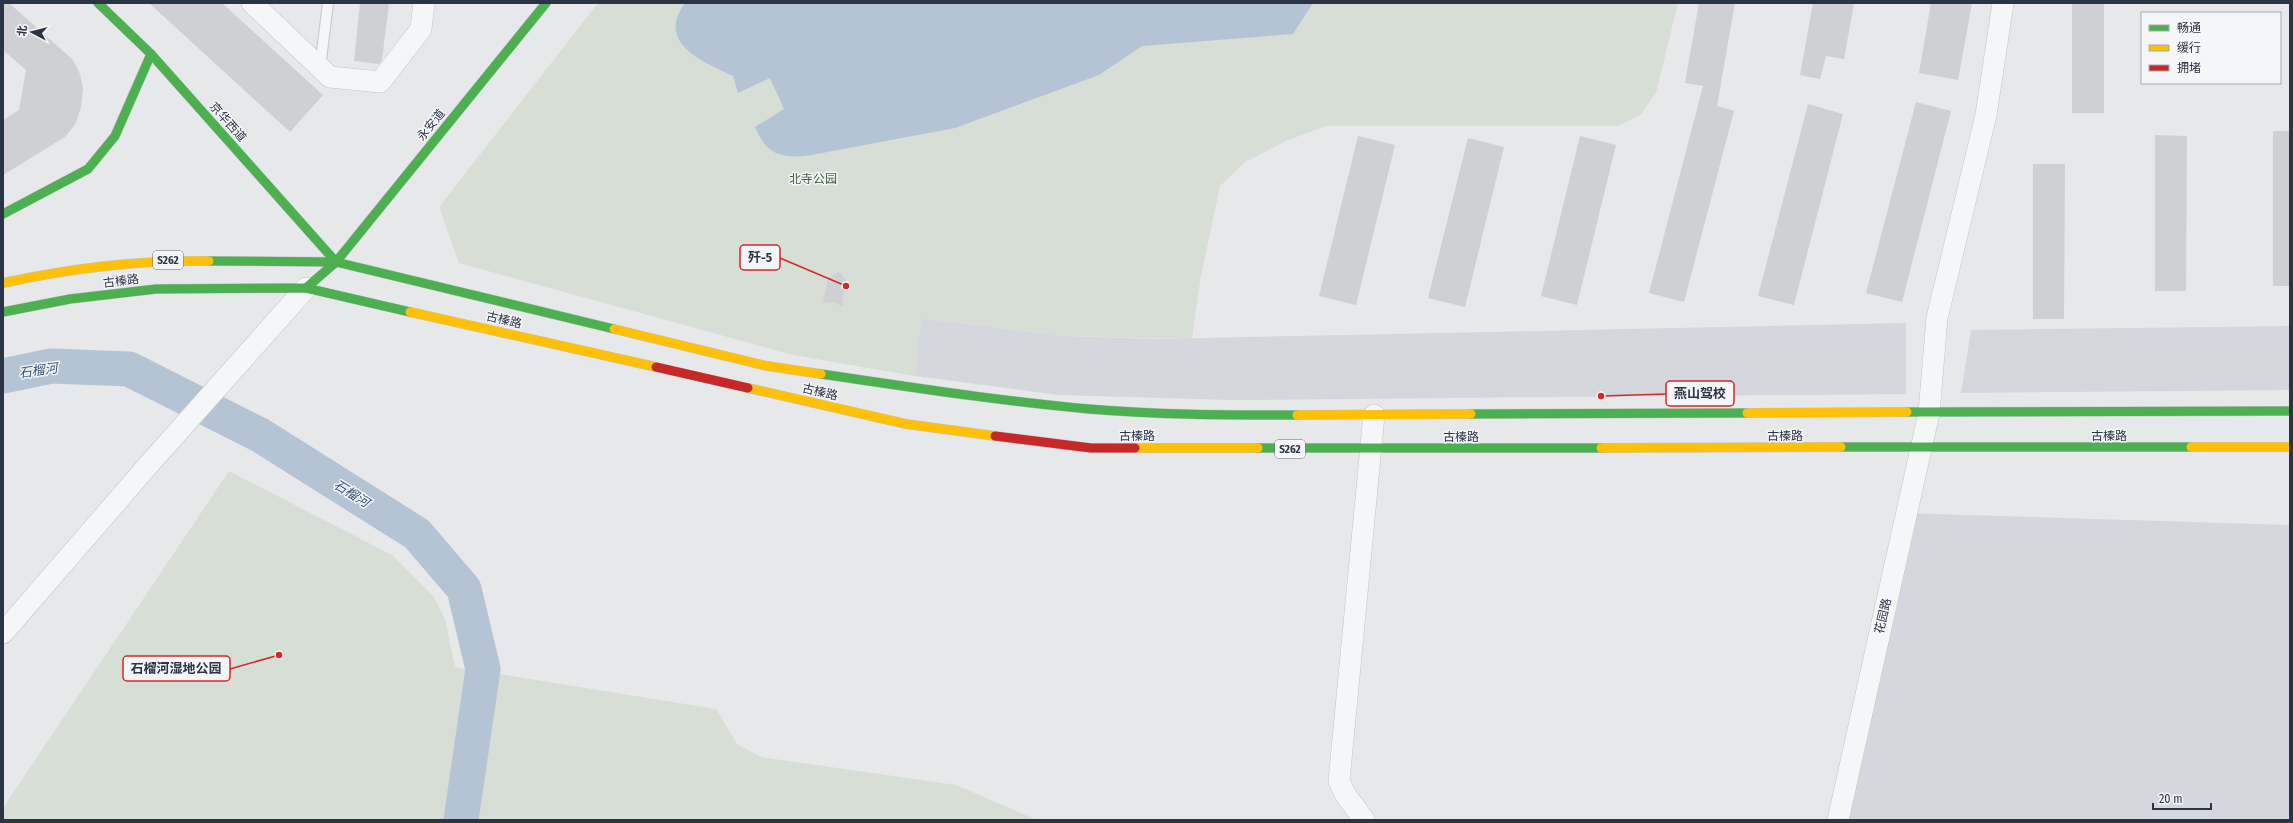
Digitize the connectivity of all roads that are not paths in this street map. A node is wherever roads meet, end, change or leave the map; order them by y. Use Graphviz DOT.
graph roads {
  1 [pos="98,3"];
  2 [pos="252,3"];
  3 [pos="328,3"];
  4 [pos="424,3"];
  5 [pos="546,3"];
  6 [pos="2003,3"];
  7 [pos="151,54"];
  8 [pos="320,68"];
  9 [pos="3,214"];
  10 [pos="336,262"];
  11 [pos="3,283"];
  12 [pos="306,288"];
  13 [pos="3,312"];
  14 [pos="2290,411"];
  15 [pos="1929,413"];
  16 [pos="1374,415"];
  17 [pos="2290,447"];
  18 [pos="1921,448"];
  19 [pos="1371,449"];
  20 [pos="3,633"];
  21 [pos="1364,820"];
  22 [pos="1838,820"];
  1 -- 7 [label="main road, 京华西道"];
  2 -- 8 [label="street"];
  3 -- 8 [label="lane"];
  4 -- 8 [label="street"];
  5 -- 10 [label="main road, 永安道"];
  6 -- 15 [label="street, 花园路"];
  7 -- 9 [label="main road"];
  7 -- 10 [label="main road, 京华西道"];
  10 -- 11 [label="main road, 古榛路 / S262"];
  10 -- 12 [label="main road, 永安道"];
  10 -- 16 [label="main road, 古榛路 / S262"];
  12 -- 13 [label="main road, 古榛路 / S262"];
  12 -- 19 [label="main road, 古榛路 / S262"];
  12 -- 20 [label="street"];
  14 -- 15 [label="main road, 古榛路 / S262"];
  15 -- 16 [label="main road, 古榛路 / S262"];
  15 -- 18 [label="street, 花园路"];
  16 -- 19 [label="street"];
  17 -- 18 [label="main road, 古榛路 / S262"];
  18 -- 19 [label="main road, 古榛路 / S262"];
  18 -- 22 [label="street, 花园路"];
  19 -- 21 [label="street"];
}
